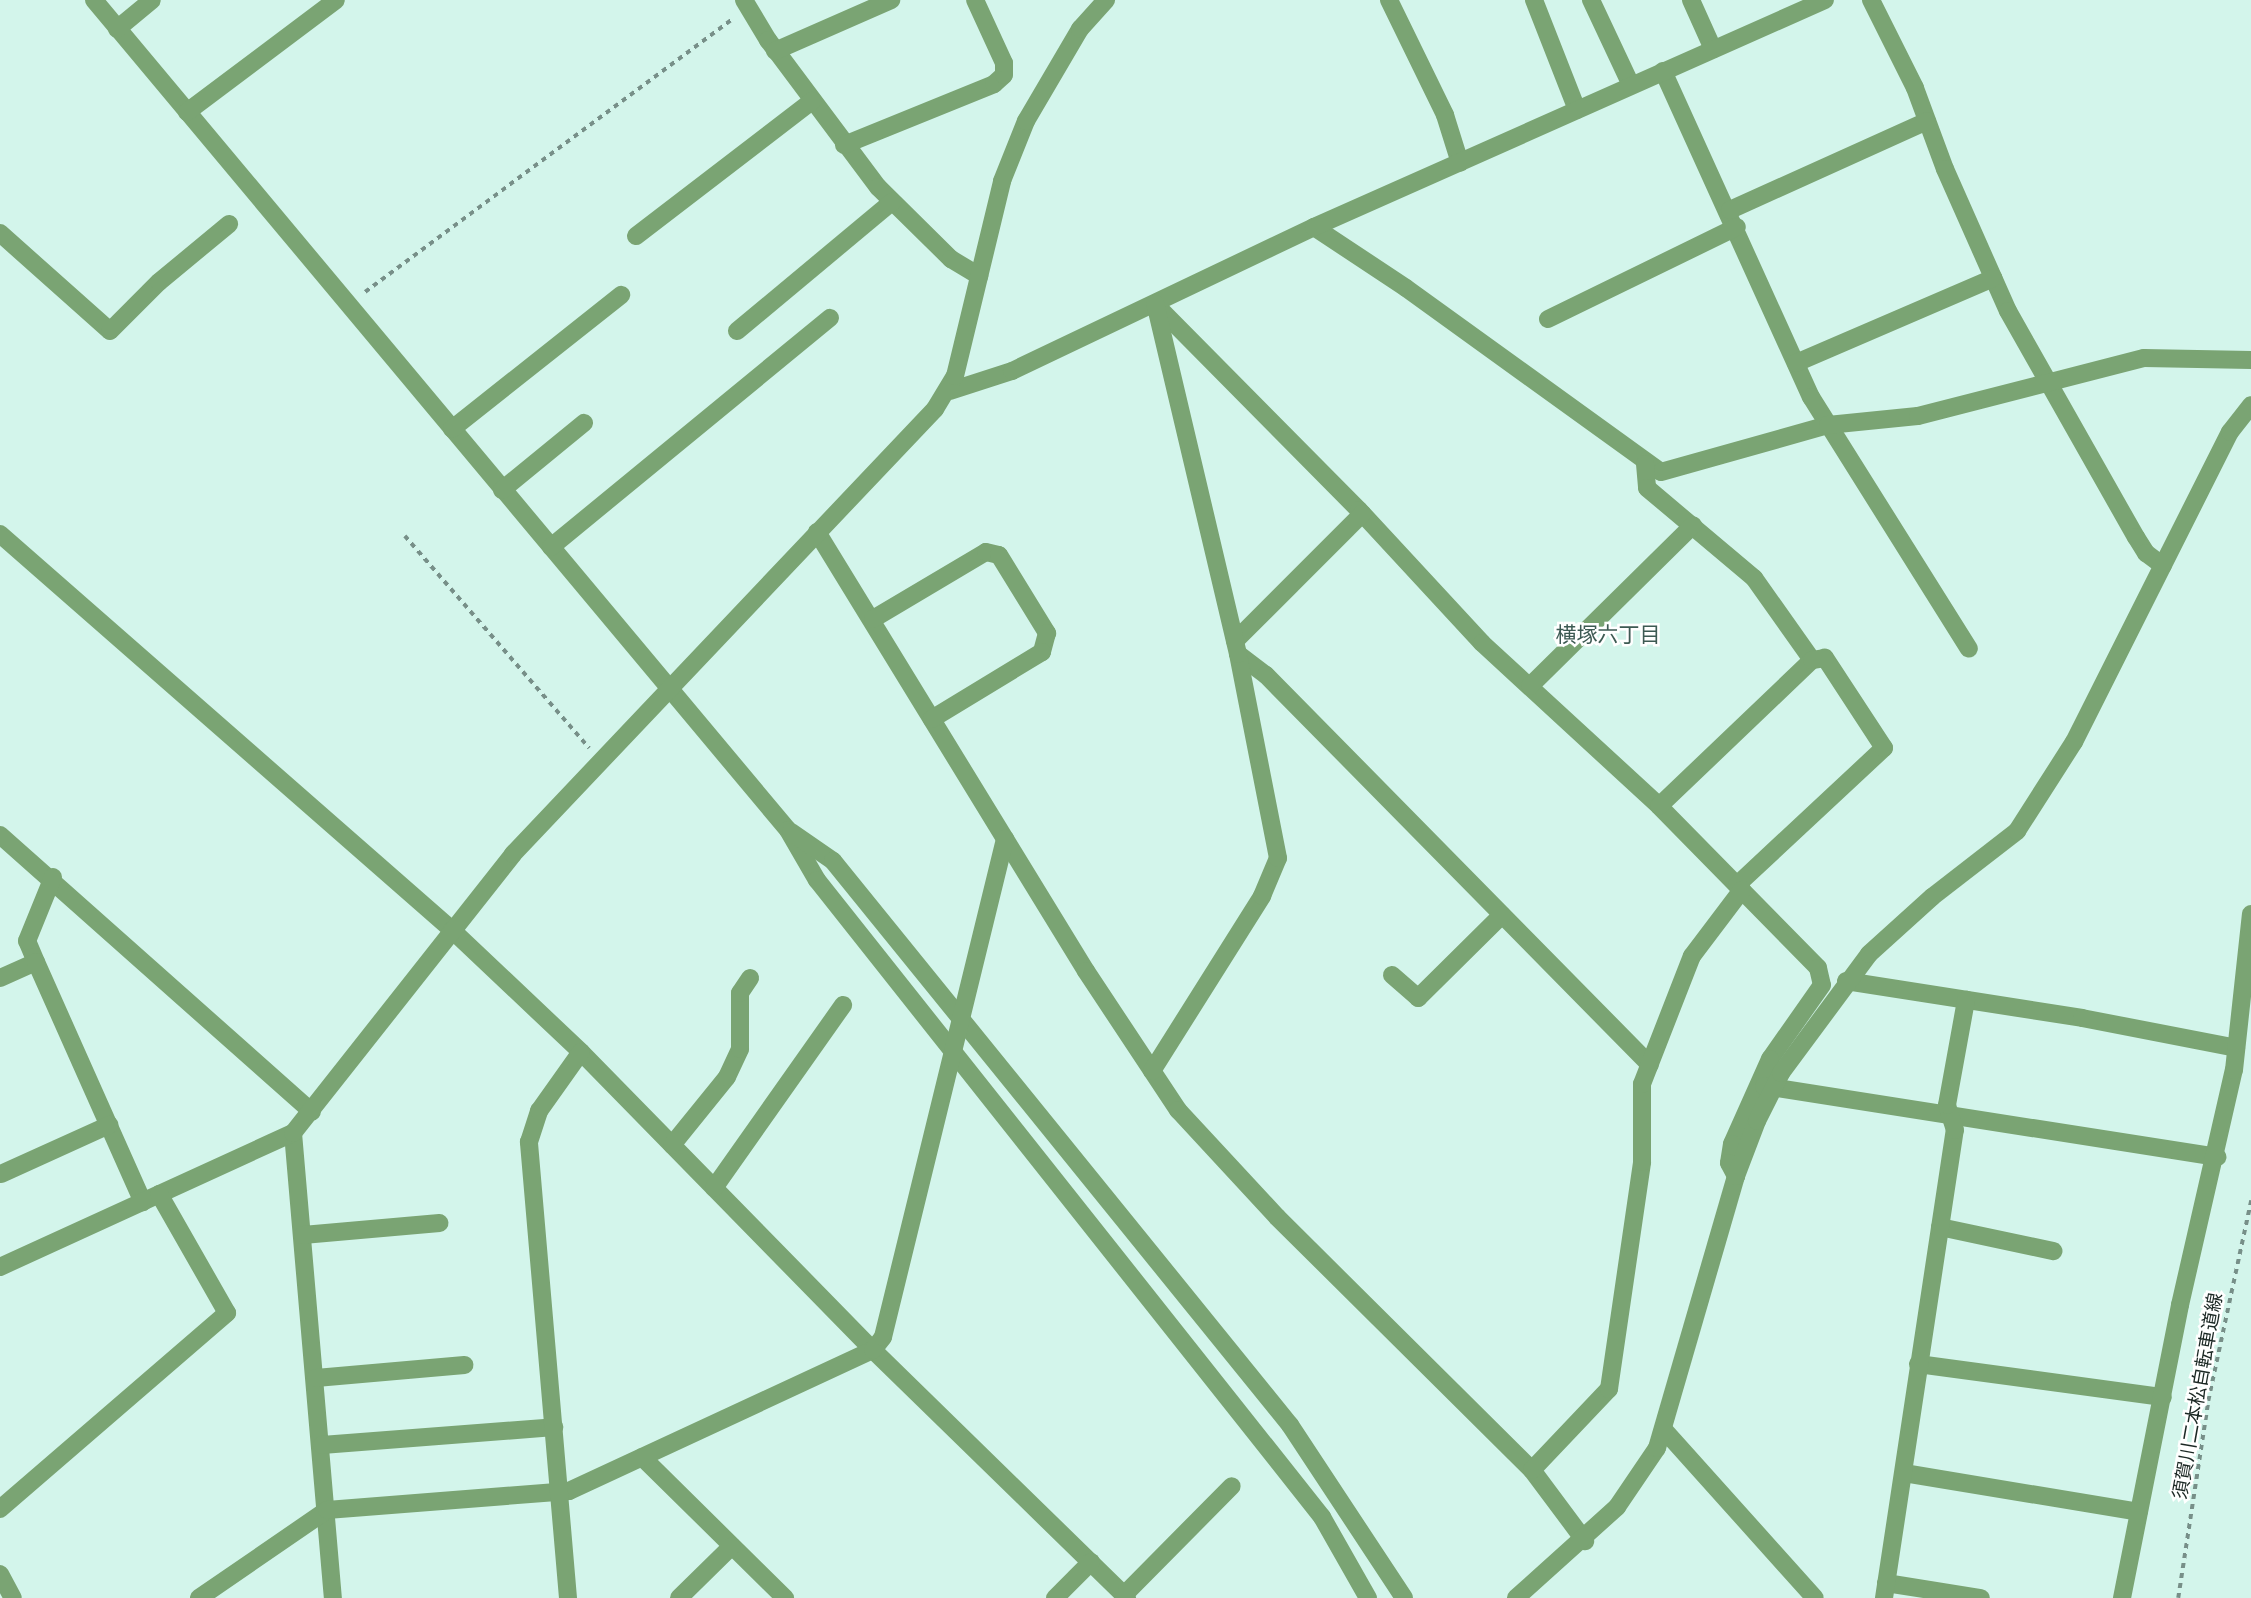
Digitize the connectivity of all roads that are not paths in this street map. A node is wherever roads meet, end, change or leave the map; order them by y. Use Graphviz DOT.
graph roads {
  1 [pos="94,0"];
  2 [pos="152,0"];
  3 [pos="336,0"];
  4 [pos="891,0"];
  5 [pos="975,0"];
  6 [pos="1105,0"];
  7 [pos="1389,0"];
  8 [pos="1534,0"];
  9 [pos="1591,0"];
  10 [pos="1691,0"];
  11 [pos="1871,0"];
  12 [pos="1813,2"];
  13 [pos="746,4"];
  14 [pos="117,29"];
  15 [pos="1713,49"];
  16 [pos="775,51"];
  17 [pos="1663,71"];
  18 [pos="1631,86"];
  19 [pos="811,101"];
  20 [pos="1577,110"];
  21 [pos="187,112"];
  22 [pos="1927,121"];
  23 [pos="844,145"];
  24 [pos="1460,163"];
  25 [pos="892,202"];
  26 [pos="1734,218"];
  27 [pos="229,224"];
  28 [pos="1314,227"];
  29 [pos="0,233"];
  30 [pos="636,236"];
  31 [pos="979,276"];
  32 [pos="1993,278"];
  33 [pos="621,295"];
  34 [pos="1154,304"];
  35 [pos="830,318"];
  36 [pos="1548,319"];
  37 [pos="737,331"];
  38 [pos="2251,360"];
  39 [pos="1797,363"];
  40 [pos="2049,385"];
  41 [pos="950,391"];
  42 [pos="2251,405"];
  43 [pos="584,423"];
  44 [pos="1828,425"];
  45 [pos="452,429"];
  46 [pos="1645,464"];
  47 [pos="502,490"];
  48 [pos="1362,514"];
  49 [pos="1693,524"];
  50 [pos="817,532"];
  51 [pos="0,534"];
  52 [pos="551,547"];
  53 [pos="2163,566"];
  54 [pos="873,619"];
  55 [pos="1236,648"];
  56 [pos="1969,649"];
  57 [pos="1812,660"];
  58 [pos="1530,686"];
  59 [pos="668,688"];
  60 [pos="932,719"];
  61 [pos="1659,806"];
  62 [pos="788,830"];
  63 [pos="0,835"];
  64 [pos="1005,839"];
  65 [pos="53,877"];
  66 [pos="1740,888"];
  67 [pos="2251,914"];
  68 [pos="1502,915"];
  69 [pos="452,930"];
  70 [pos="36,962"];
  71 [pos="1392,975"];
  72 [pos="0,978"];
  73 [pos="750,978"];
  74 [pos="1846,981"];
  75 [pos="1966,1000"];
  76 [pos="844,1005"];
  77 [pos="960,1021"];
  78 [pos="2236,1048"];
  79 [pos="581,1052"];
  80 [pos="953,1052"];
  81 [pos="1650,1065"];
  82 [pos="1152,1070"];
  83 [pos="1765,1086"];
  84 [pos="312,1112"];
  85 [pos="1950,1115"];
  86 [pos="109,1125"];
  87 [pos="293,1133"];
  88 [pos="672,1145"];
  89 [pos="2217,1157"];
  90 [pos="1,1174"];
  91 [pos="714,1188"];
  92 [pos="159,1194"];
  93 [pos="143,1202"];
  94 [pos="439,1223"];
  95 [pos="1940,1227"];
  96 [pos="303,1235"];
  97 [pos="2053,1251"];
  98 [pos="0,1267"];
  99 [pos="873,1350"];
  100 [pos="1918,1364"];
  101 [pos="464,1365"];
  102 [pos="316,1378"];
  103 [pos="2163,1397"];
  104 [pos="554,1427"];
  105 [pos="1665,1431"];
  106 [pos="322,1445"];
  107 [pos="642,1457"];
  108 [pos="1532,1470"];
  109 [pos="1904,1473"];
  110 [pos="1232,1486"];
  111 [pos="560,1492"];
  112 [pos="0,1509"];
  113 [pos="327,1510"];
  114 [pos="2139,1511"];
  115 [pos="1584,1541"];
  116 [pos="732,1546"];
  117 [pos="1091,1562"];
  118 [pos="0,1574"];
  119 [pos="1885,1591"];
  120 [pos="1125,1597"];
  121 [pos="13,1598"];
  122 [pos="199,1598"];
  123 [pos="333,1598"];
  124 [pos="568,1598"];
  125 [pos="679,1598"];
  126 [pos="785,1598"];
  127 [pos="1055,1598"];
  128 [pos="1368,1598"];
  129 [pos="1404,1598"];
  130 [pos="1516,1598"];
  131 [pos="1815,1598"];
  132 [pos="1981,1598"];
  133 [pos="2122,1598"];
  1 -- 14 [label="street"];
  2 -- 14 [label="street"];
  3 -- 21 [label="street"];
  4 -- 16 [label="street"];
  5 -- 23 [label="street"];
  6 -- 31 [label="street"];
  7 -- 24 [label="street"];
  8 -- 20 [label="street"];
  9 -- 18 [label="street"];
  10 -- 15 [label="street"];
  11 -- 22 [label="street"];
  12 -- 15 [label="street"];
  13 -- 16 [label="street"];
  14 -- 21 [label="street"];
  15 -- 17 [label="street"];
  16 -- 19 [label="street"];
  17 -- 18 [label="street"];
  17 -- 26 [label="street"];
  18 -- 20 [label="street"];
  19 -- 23 [label="street"];
  19 -- 30 [label="street"];
  20 -- 24 [label="street"];
  21 -- 45 [label="street"];
  22 -- 26 [label="street"];
  22 -- 32 [label="street"];
  23 -- 25 [label="street"];
  24 -- 28 [label="street"];
  25 -- 31 [label="street"];
  25 -- 37 [label="street"];
  26 -- 36 [label="street"];
  26 -- 39 [label="street"];
  27 -- 29 [label="street"];
  28 -- 34 [label="street"];
  28 -- 46 [label="street"];
  31 -- 41 [label="street"];
  32 -- 39 [label="street"];
  32 -- 40 [label="street"];
  33 -- 45 [label="street"];
  34 -- 41 [label="street"];
  34 -- 48 [label="street"];
  34 -- 55 [label="street"];
  35 -- 52 [label="street"];
  38 -- 40 [label="street"];
  39 -- 44 [label="street"];
  40 -- 44 [label="street"];
  40 -- 53 [label="street"];
  41 -- 50 [label="street"];
  42 -- 53 [label="street"];
  43 -- 47 [label="street"];
  44 -- 46 [label="street"];
  44 -- 56 [label="street"];
  45 -- 47 [label="street"];
  46 -- 49 [label="street"];
  47 -- 52 [label="street"];
  48 -- 55 [label="street"];
  48 -- 58 [label="street"];
  49 -- 57 [label="street"];
  49 -- 58 [label="street"];
  50 -- 54 [label="street"];
  50 -- 59 [label="street"];
  51 -- 69 [label="street"];
  52 -- 59 [label="street"];
  53 -- 74 [label="street"];
  54 -- 60 [label="street"];
  54 -- 60 [label="street"];
  55 -- 68 [label="street"];
  55 -- 82 [label="street"];
  57 -- 61 [label="street"];
  57 -- 66 [label="street"];
  58 -- 61 [label="street"];
  59 -- 62 [label="street"];
  59 -- 69 [label="street"];
  60 -- 64 [label="street"];
  61 -- 66 [label="street"];
  62 -- 77 [label="street"];
  62 -- 80 [label="street"];
  63 -- 65 [label="street"];
  64 -- 77 [label="street"];
  64 -- 82 [label="street"];
  65 -- 70 [label="street"];
  65 -- 84 [label="street"];
  66 -- 81 [label="street"];
  66 -- 83 [label="street"];
  67 -- 78 [label="street"];
  68 -- 71 [label="street"];
  68 -- 81 [label="street"];
  69 -- 79 [label="street"];
  69 -- 84 [label="street"];
  70 -- 72 [label="street"];
  70 -- 86 [label="street"];
  73 -- 88 [label="street"];
  74 -- 75 [label="street"];
  74 -- 83 [label="street"];
  75 -- 78 [label="street"];
  75 -- 85 [label="street"];
  76 -- 91 [label="street"];
  77 -- 80 [label="street"];
  77 -- 129 [label="street"];
  78 -- 89 [label="street"];
  79 -- 88 [label="street"];
  79 -- 104 [label="street"];
  80 -- 99 [label="street"];
  80 -- 128 [label="street"];
  81 -- 108 [label="street"];
  82 -- 108 [label="street"];
  83 -- 85 [label="street"];
  83 -- 105 [label="street"];
  84 -- 87 [label="street"];
  85 -- 89 [label="street"];
  85 -- 95 [label="street"];
  86 -- 90 [label="street"];
  86 -- 93 [label="street"];
  87 -- 92 [label="street"];
  87 -- 96 [label="street"];
  88 -- 91 [label="street"];
  89 -- 103 [label="street"];
  91 -- 99 [label="street"];
  92 -- 93 [label="street"];
  92 -- 112 [label="street"];
  93 -- 98 [label="street"];
  94 -- 96 [label="street"];
  95 -- 97 [label="street"];
  95 -- 100 [label="street"];
  96 -- 102 [label="street"];
  99 -- 107 [label="street"];
  99 -- 117 [label="street"];
  100 -- 103 [label="street"];
  100 -- 109 [label="street"];
  101 -- 102 [label="street"];
  102 -- 106 [label="street"];
  103 -- 114 [label="street"];
  104 -- 106 [label="street"];
  104 -- 111 [label="street"];
  105 -- 115 [label="street"];
  105 -- 131 [label="street"];
  106 -- 113 [label="street"];
  107 -- 111 [label="street"];
  107 -- 116 [label="street"];
  108 -- 115 [label="street"];
  109 -- 114 [label="street"];
  109 -- 119 [label="street"];
  110 -- 120 [label="street"];
  111 -- 113 [label="street"];
  111 -- 124 [label="street"];
  113 -- 122 [label="street"];
  113 -- 123 [label="street"];
  114 -- 133 [label="street"];
  115 -- 130 [label="street"];
  116 -- 125 [label="street"];
  116 -- 126 [label="street"];
  117 -- 120 [label="street"];
  117 -- 127 [label="street"];
  118 -- 121 [label="street"];
  119 -- 132 [label="street"];
}
